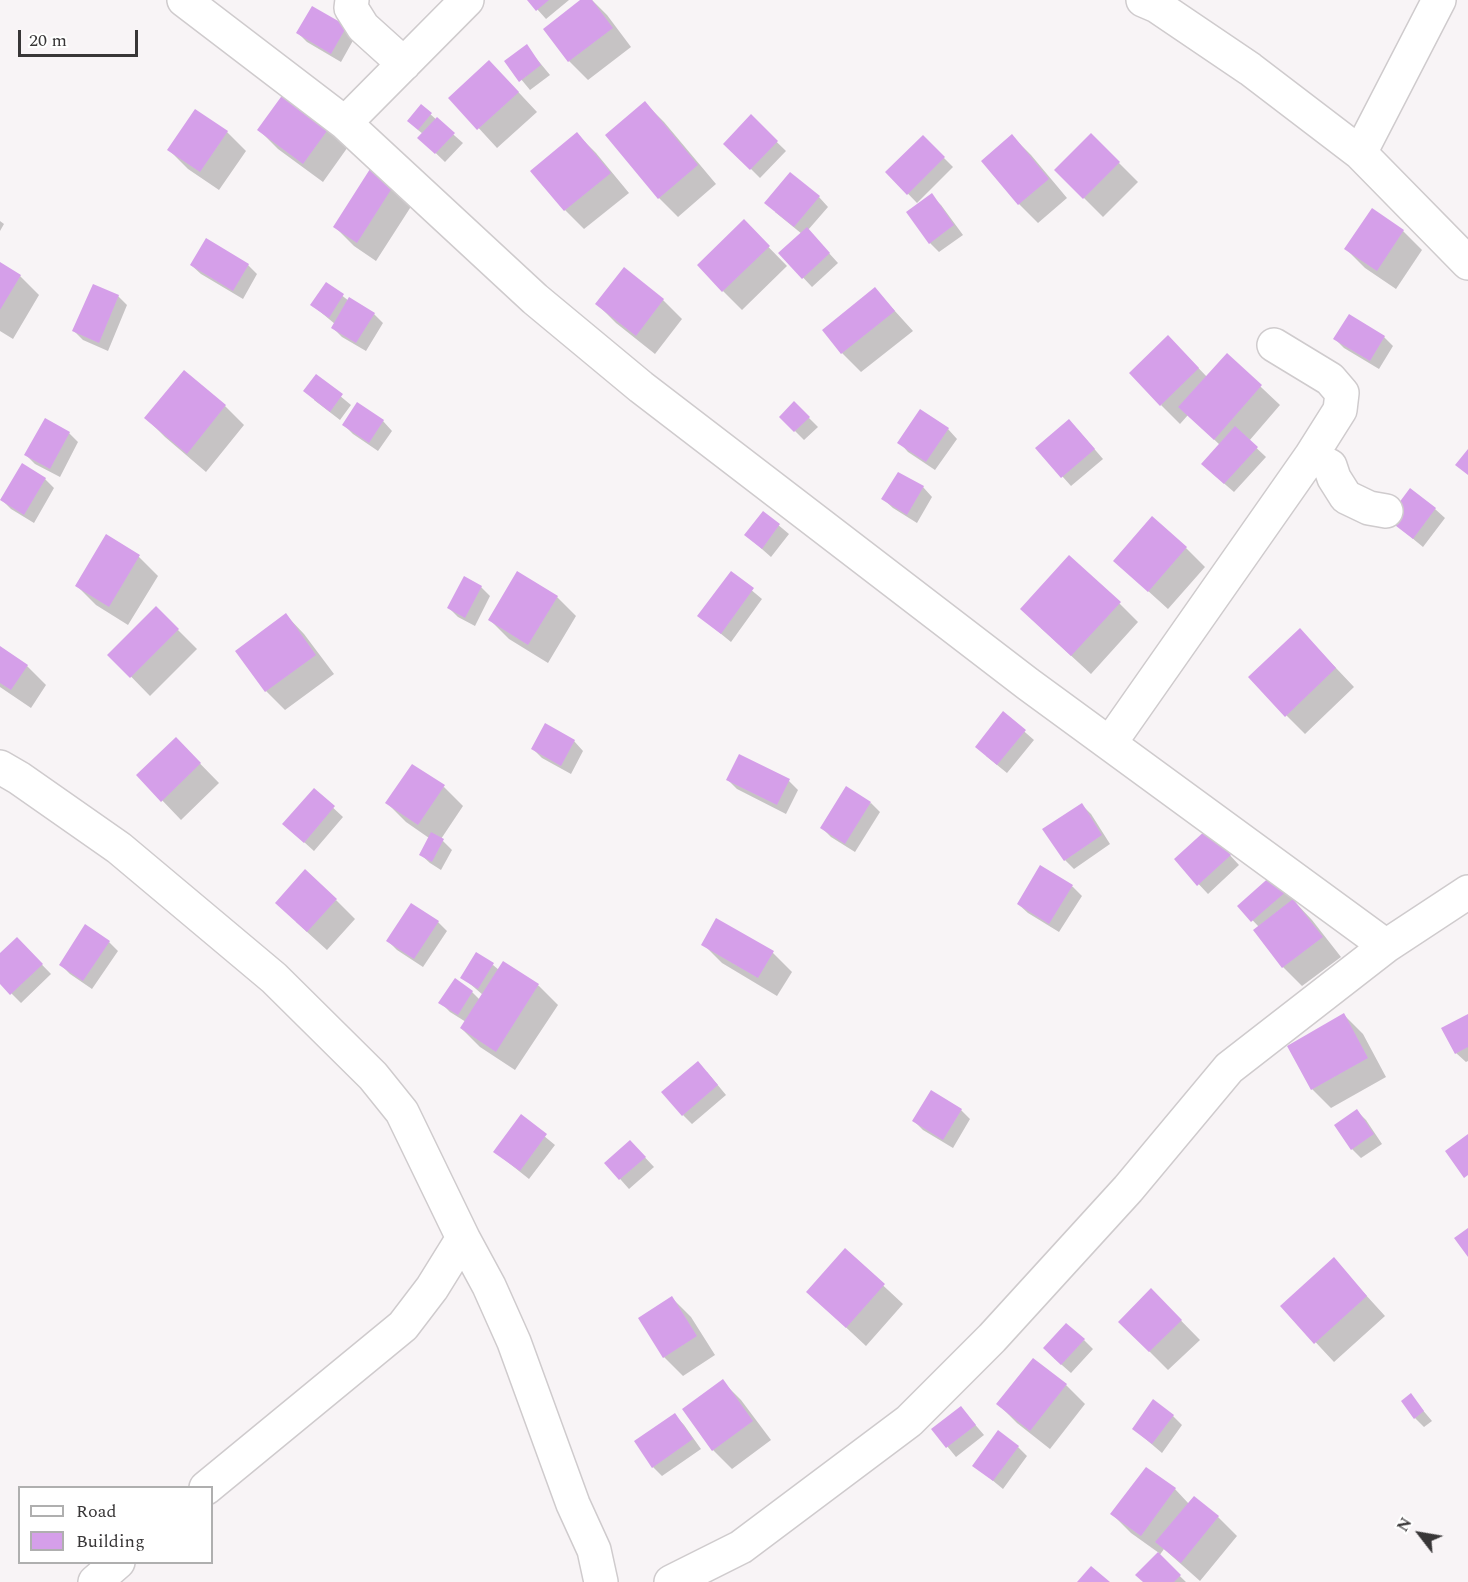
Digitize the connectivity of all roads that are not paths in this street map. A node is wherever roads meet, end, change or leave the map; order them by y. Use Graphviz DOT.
graph roads {
  1 [pos="184,0"];
  2 [pos="352,0"];
  3 [pos="467,0"];
  4 [pos="1143,0"];
  5 [pos="1439,0"];
  6 [pos="404,64"];
  7 [pos="345,123"];
  8 [pos="1360,153"];
  9 [pos="1468,262"];
  10 [pos="1274,345"];
  11 [pos="1311,456"];
  12 [pos="1386,511"];
  13 [pos="1110,743"];
  14 [pos="0,767"];
  15 [pos="1468,892"];
  16 [pos="1386,946"];
  17 [pos="463,1238"];
  18 [pos="208,1486"];
  19 [pos="117,1564"];
  20 [pos="95,1582"];
  21 [pos="601,1582"];
  22 [pos="671,1582"];
  1 -- 7 [label="street"];
  2 -- 6 [label="street"];
  3 -- 6 [label="street"];
  4 -- 8 [label="street"];
  5 -- 8 [label="street"];
  6 -- 7 [label="street"];
  7 -- 13 [label="street"];
  8 -- 9 [label="street"];
  10 -- 11 [label="street"];
  11 -- 12 [label="street"];
  11 -- 13 [label="street"];
  13 -- 16 [label="street"];
  14 -- 17 [label="street"];
  15 -- 16 [label="street"];
  16 -- 22 [label="street"];
  17 -- 18 [label="street"];
  17 -- 21 [label="street"];
  19 -- 20 [label="street"];
}
